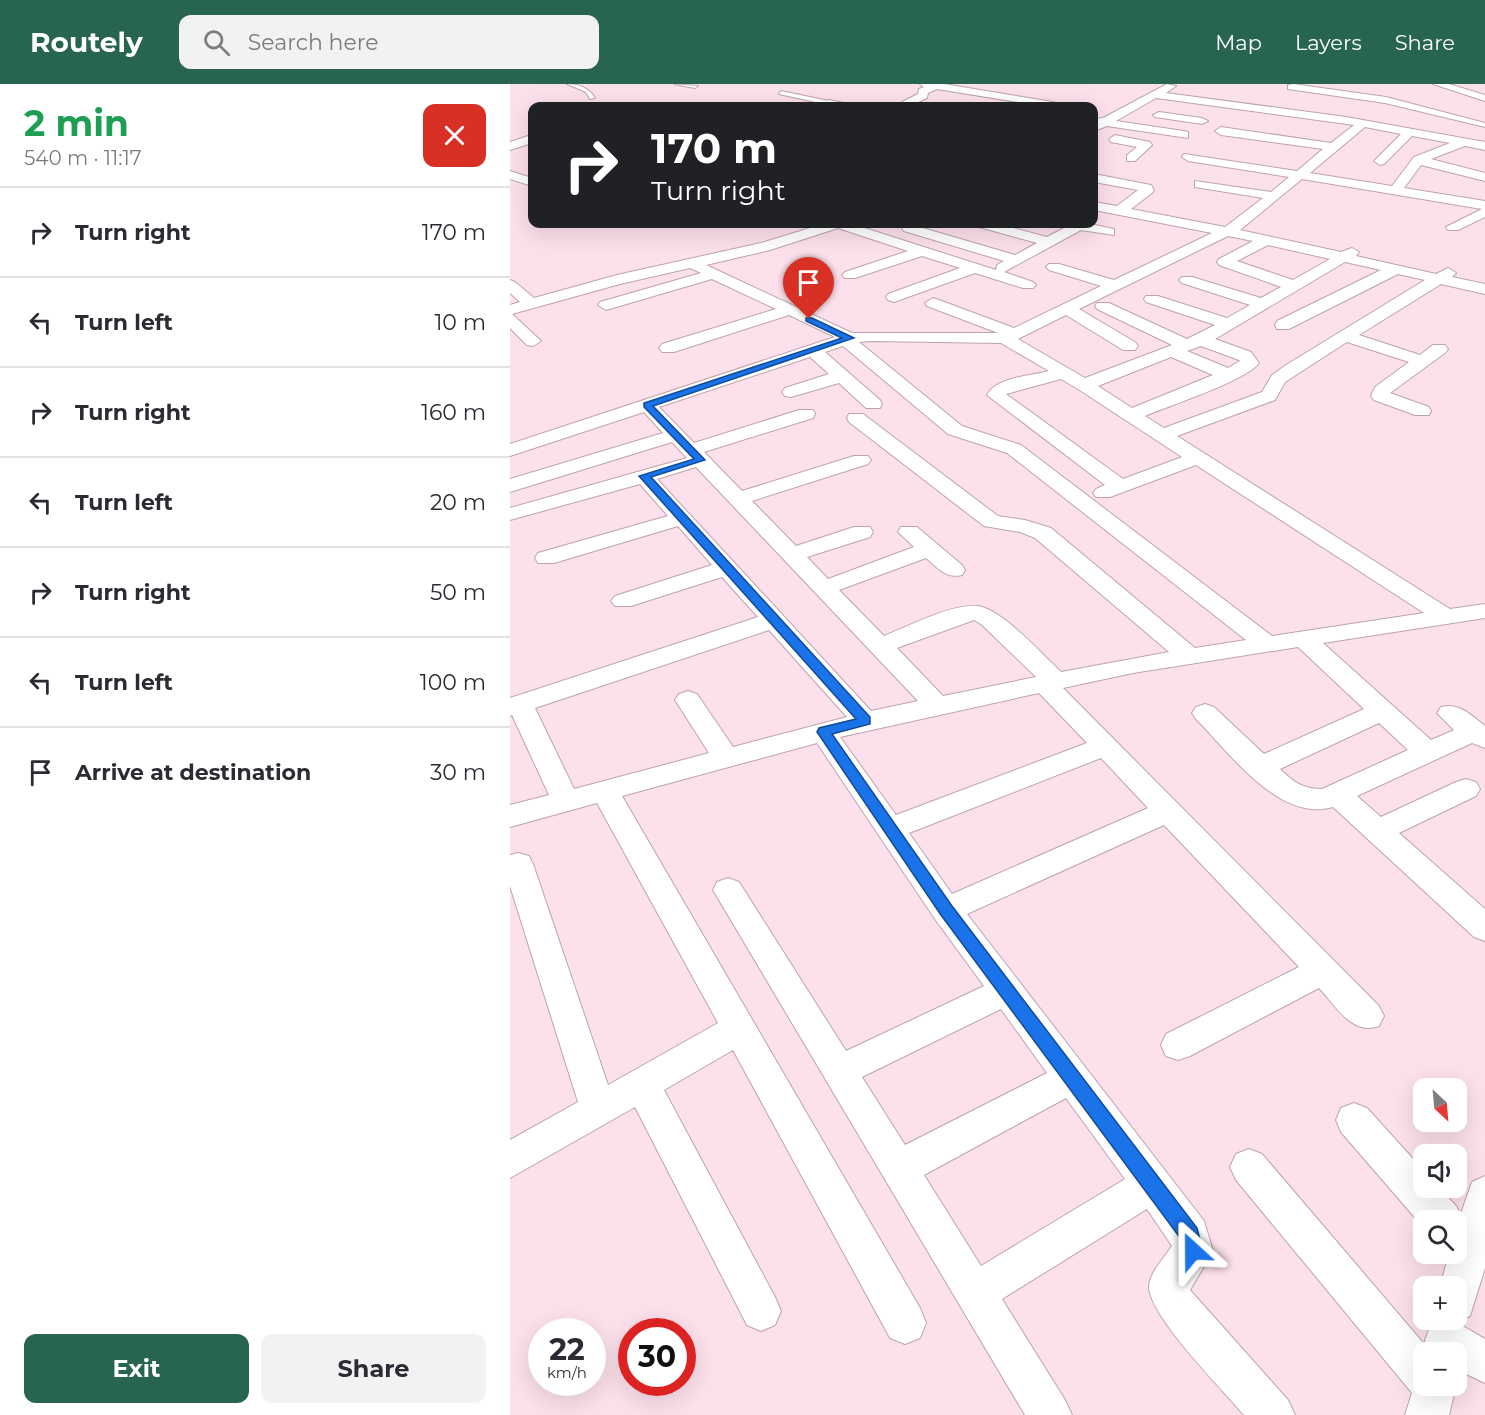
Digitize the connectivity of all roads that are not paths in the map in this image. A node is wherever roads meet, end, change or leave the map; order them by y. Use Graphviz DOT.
graph roads {
  1 [pos="570,84"];
  2 [pos="677,84"];
  3 [pos="1007,84"];
  4 [pos="1175,84"];
  5 [pos="1438,84"];
  6 [pos="931,85"];
  7 [pos="695,86"];
  8 [pos="1286,91"];
  9 [pos="781,93"];
  10 [pos="986,94"];
  11 [pos="1155,95"];
  12 [pos="592,98"];
  13 [pos="1485,98"];
  14 [pos="1345,101"];
  15 [pos="814,102"];
  16 [pos="910,102"];
  17 [pos="968,102"];
  18 [pos="1020,102"];
  19 [pos="1446,106"];
  20 [pos="1374,108"];
  21 [pos="1126,110"];
  22 [pos="1269,110"];
  23 [pos="1114,116"];
  24 [pos="1202,121"];
  25 [pos="1484,122"];
  26 [pos="1363,123"];
  27 [pos="1098,124"];
  28 [pos="1098,124"];
  29 [pos="1221,131"];
  30 [pos="1410,131"];
  31 [pos="1465,136"];
  32 [pos="1098,137"];
  33 [pos="528,140"];
  34 [pos="1483,144"];
  35 [pos="513,145"];
  36 [pos="1333,147"];
  37 [pos="528,148"];
  38 [pos="1188,156"];
  39 [pos="1418,160"];
  40 [pos="1485,160"];
  41 [pos="1380,161"];
  42 [pos="1143,170"];
  43 [pos="1463,171"];
  44 [pos="510,175"];
  45 [pos="1299,175"];
  46 [pos="1485,177"];
  47 [pos="1098,179"];
  48 [pos="528,182"];
  49 [pos="1200,184"];
  50 [pos="1395,190"];
  51 [pos="1274,196"];
  52 [pos="1098,202"];
  53 [pos="1485,205"];
  54 [pos="1098,207"];
  55 [pos="1117,209"];
  56 [pos="1485,212"];
  57 [pos="1098,216"];
  58 [pos="1453,227"];
  59 [pos="780,228"];
  60 [pos="825,228"];
  61 [pos="850,228"];
  62 [pos="909,228"];
  63 [pos="938,228"];
  64 [pos="998,228"];
  65 [pos="1072,228"];
  66 [pos="1094,228"];
  67 [pos="1232,229"];
  68 [pos="1109,232"];
  69 [pos="867,233"];
  70 [pos="927,233"];
  71 [pos="798,237"];
  72 [pos="1266,240"];
  73 [pos="837,242"];
  74 [pos="1049,242"];
  75 [pos="922,251"];
  76 [pos="1349,254"];
  77 [pos="1017,260"];
  78 [pos="691,263"];
  79 [pos="1054,267"];
  80 [pos="975,268"];
  81 [pos="1396,269"];
  82 [pos="1204,271"];
  83 [pos="715,274"];
  84 [pos="992,274"];
  85 [pos="850,275"];
  86 [pos="1444,276"];
  87 [pos="1187,280"];
  88 [pos="1485,281"];
  89 [pos="510,285"];
  90 [pos="1028,285"];
  91 [pos="1114,285"];
  92 [pos="1295,286"];
  93 [pos="1485,289"];
  94 [pos="894,297"];
  95 [pos="933,303"];
  96 [pos="531,304"];
  97 [pos="606,305"];
  98 [pos="1103,306"];
  99 [pos="1066,308"];
  100 [pos="1256,308"];
  101 [pos="510,310"];
  102 [pos="789,310"];
  103 [pos="510,320"];
  104 [pos="1228,324"];
  105 [pos="1365,324"];
  106 [pos="1283,325"];
  107 [pos="1386,331"];
  108 [pos="1010,336"];
  109 [pos="1407,338"];
  110 [pos="848,339"];
  111 [pos="1339,340"];
  112 [pos="533,341"];
  113 [pos="1129,346"];
  114 [pos="1188,346"];
  115 [pos="668,348"];
  116 [pos="814,351"];
  117 [pos="1422,361"];
  118 [pos="1064,373"];
  119 [pos="1228,375"];
  120 [pos="842,376"];
  121 [pos="1084,385"];
  122 [pos="791,392"];
  123 [pos="873,404"];
  124 [pos="647,405"];
  125 [pos="1422,411"];
  126 [pos="806,414"];
  127 [pos="1130,415"];
  128 [pos="856,418"];
  129 [pos="1162,435"];
  130 [pos="689,449"];
  131 [pos="510,450"];
  132 [pos="1197,458"];
  133 [pos="861,460"];
  134 [pos="644,476"];
  135 [pos="510,486"];
  136 [pos="1121,487"];
  137 [pos="737,499"];
  138 [pos="1082,501"];
  139 [pos="512,514"];
  140 [pos="683,518"];
  141 [pos="862,532"];
  142 [pos="909,532"];
  143 [pos="929,549"];
  144 [pos="792,555"];
  145 [pos="546,558"];
  146 [pos="727,568"];
  147 [pos="954,570"];
  148 [pos="824,588"];
  149 [pos="623,601"];
  150 [pos="1485,611"];
  151 [pos="1446,617"];
  152 [pos="774,620"];
  153 [pos="1304,639"];
  154 [pos="1268,645"];
  155 [pos="880,646"];
  156 [pos="1191,657"];
  157 [pos="1051,682"];
  158 [pos="688,700"];
  159 [pos="515,706"];
  160 [pos="938,706"];
  161 [pos="1383,711"];
  162 [pos="1205,713"];
  163 [pos="1450,713"];
  164 [pos="865,721"];
  165 [pos="824,732"];
  166 [pos="1480,735"];
  167 [pos="1106,746"];
  168 [pos="1428,753"];
  169 [pos="726,758"];
  170 [pos="1260,767"];
  171 [pos="1466,789"];
  172 [pos="604,791"];
  173 [pos="1337,794"];
  174 [pos="566,801"];
  175 [pos="1169,811"];
  176 [pos="510,816"];
  177 [pos="890,829"];
  178 [pos="1377,831"];
  179 [pos="518,864"];
  180 [pos="728,890"];
  181 [pos="946,910"];
  182 [pos="1485,928"];
  183 [pos="1323,970"];
  184 [pos="1006,991"];
  185 [pos="1367,1016"];
  186 [pos="739,1029"];
  187 [pos="1178,1045"];
  188 [pos="839,1071"];
  189 [pos="1071,1078"];
  190 [pos="642,1085"];
  191 [pos="598,1110"];
  192 [pos="1353,1120"];
  193 [pos="510,1160"];
  194 [pos="1249,1167"];
  195 [pos="899,1168"];
  196 [pos="1152,1184"];
  197 [pos="1484,1200"];
  198 [pos="1433,1210"];
  199 [pos="1467,1236"];
  200 [pos="1459,1264"];
  201 [pos="976,1292"];
  202 [pos="761,1311"];
  203 [pos="905,1323"];
  204 [pos="1419,1342"];
  205 [pos="1443,1342"];
  206 [pos="1467,1362"];
  207 [pos="1485,1362"];
  208 [pos="1050,1415"];
  209 [pos="1273,1415"];
  1 -- 12 [label="lane"];
  2 -- 7 [label="lane"];
  3 -- 10 [label="street"];
  4 -- 11 [label="street"];
  5 -- 13 [label="street"];
  6 -- 10 [label="street"];
  6 -- 16 [label="street"];
  8 -- 14 [label="street"];
  8 -- 22 [label="street"];
  8 -- 25 [label="street"];
  9 -- 15 [label="lane"];
  10 -- 17 [label="street"];
  10 -- 18 [label="street"];
  11 -- 21 [label="street"];
  11 -- 22 [label="street"];
  19 -- 25 [label="street"];
  20 -- 31 [label="street"];
  21 -- 23 [label="street"];
  21 -- 24 [label="street"];
  22 -- 26 [label="street"];
  23 -- 27 [label="street"];
  23 -- 28 [label="street"];
  25 -- 31 [label="street"];
  26 -- 30 [label="street"];
  26 -- 36 [label="street"];
  29 -- 36 [label="street"];
  30 -- 31 [label="street"];
  30 -- 41 [label="street"];
  31 -- 34 [label="street"];
  31 -- 39 [label="street"];
  32 -- 42 [label="street"];
  33 -- 35 [label="street"];
  35 -- 37 [label="street"];
  36 -- 45 [label="street"];
  38 -- 45 [label="street"];
  39 -- 43 [label="street"];
  39 -- 50 [label="street"];
  40 -- 43 [label="street"];
  43 -- 46 [label="street"];
  44 -- 48 [label="street"];
  45 -- 50 [label="street"];
  45 -- 51 [label="street"];
  47 -- 55 [label="street"];
  49 -- 51 [label="street"];
  50 -- 53 [label="street"];
  51 -- 67 [label="street"];
  52 -- 55 [label="street"];
  54 -- 55 [label="street"];
  55 -- 57 [label="street"];
  55 -- 67 [label="street"];
  56 -- 58 [label="street"];
  59 -- 71 [label="street"];
  60 -- 71 [label="street"];
  61 -- 69 [label="street"];
  62 -- 70 [label="street"];
  63 -- 70 [label="street"];
  64 -- 74 [label="street"];
  65 -- 74 [label="street"];
  66 -- 68 [label="street"];
  67 -- 72 [label="street"];
  67 -- 76 [label="street"];
  67 -- 91 [label="street"];
  69 -- 73 [label="street"];
  69 -- 75 [label="street"];
  70 -- 77 [label="street"];
  71 -- 78 [label="street"];
  72 -- 76 [label="street"];
  72 -- 92 [label="street"];
  74 -- 77 [label="street"];
  75 -- 80 [label="street"];
  75 -- 85 [label="street"];
  76 -- 81 [label="street"];
  76 -- 86 [label="street"];
  76 -- 92 [label="street"];
  77 -- 84 [label="street"];
  78 -- 83 [label="street"];
  78 -- 96 [label="street"];
  79 -- 91 [label="street"];
  80 -- 84 [label="street"];
  80 -- 94 [label="street"];
  81 -- 86 [label="street"];
  81 -- 106 [label="street"];
  82 -- 87 [label="street"];
  83 -- 97 [label="street"];
  83 -- 102 [label="street"];
  84 -- 90 [label="street"];
  86 -- 88 [label="street"];
  86 -- 93 [label="street"];
  86 -- 105 [label="street"];
  87 -- 100 [label="street"];
  87 -- 104 [label="street"];
  89 -- 96 [label="street"];
  91 -- 99 [label="street"];
  92 -- 100 [label="street"];
  95 -- 108 [label="street"];
  96 -- 101 [label="street"];
  98 -- 114 [label="street"];
  99 -- 108 [label="street"];
  99 -- 113 [label="street"];
  100 -- 104 [label="street"];
  100 -- 106 [label="street"];
  102 -- 110 [label="street"];
  102 -- 115 [label="street"];
  103 -- 112 [label="street"];
  104 -- 114 [label="street"];
  105 -- 107 [label="street"];
  105 -- 111 [label="street"];
  106 -- 111 [label="street"];
  108 -- 110 [label="street"];
  108 -- 118 [label="street"];
  109 -- 117 [label="street"];
  110 -- 116 [label="street"];
  110 -- 138 [label="street"];
  111 -- 117 [label="street"];
  111 -- 129 [label="street"];
  114 -- 119 [label="street"];
  114 -- 119 [label="street"];
  114 -- 121 [label="street"];
  116 -- 120 [label="street"];
  116 -- 124 [label="street"];
  117 -- 125 [label="street"];
  118 -- 121 [label="street"];
  118 -- 136 [label="street"];
  119 -- 127 [label="street"];
  120 -- 122 [label="street"];
  120 -- 123 [label="street"];
  121 -- 127 [label="street"];
  124 -- 130 [label="street"];
  124 -- 131 [label="street"];
  126 -- 130 [label="street"];
  127 -- 129 [label="street"];
  128 -- 156 [label="street"];
  129 -- 132 [label="street"];
  130 -- 134 [label="street"];
  130 -- 135 [label="street"];
  130 -- 137 [label="street"];
  132 -- 136 [label="street"];
  132 -- 151 [label="street"];
  133 -- 137 [label="street"];
  134 -- 139 [label="street"];
  134 -- 140 [label="street"];
  136 -- 138 [label="street"];
  137 -- 144 [label="street"];
  138 -- 154 [label="street"];
  140 -- 145 [label="street"];
  140 -- 146 [label="street"];
  141 -- 144 [label="street"];
  142 -- 143 [label="street"];
  143 -- 147 [label="street"];
  143 -- 148 [label="street"];
  144 -- 148 [label="street"];
  146 -- 149 [label="street"];
  146 -- 152 [label="street"];
  148 -- 155 [label="street"];
  150 -- 151 [label="street"];
  151 -- 153 [label="street"];
  152 -- 159 [label="street"];
  152 -- 164 [label="street"];
  153 -- 154 [label="street"];
  153 -- 161 [label="street"];
  154 -- 156 [label="street"];
  155 -- 157 [label="street"];
  155 -- 160 [label="street"];
  156 -- 157 [label="street"];
  157 -- 160 [label="street"];
  157 -- 167 [label="street"];
  158 -- 169 [label="street"];
  159 -- 174 [label="street"];
  160 -- 164 [label="street"];
  161 -- 168 [label="street"];
  161 -- 170 [label="street"];
  162 -- 170 [label="street"];
  163 -- 166 [label="street"];
  164 -- 165 [label="street"];
  165 -- 169 [label="street"];
  165 -- 177 [label="street"];
  166 -- 168 [label="street"];
  167 -- 175 [label="street"];
  167 -- 177 [label="street"];
  168 -- 173 [label="street"];
  169 -- 172 [label="street"];
  170 -- 173 [label="street"];
  171 -- 178 [label="street"];
  172 -- 174 [label="street"];
  172 -- 186 [label="street"];
  173 -- 178 [label="street"];
  174 -- 176 [label="street"];
  175 -- 181 [label="street"];
  175 -- 183 [label="street"];
  177 -- 181 [label="street"];
  178 -- 182 [label="street"];
  179 -- 191 [label="street"];
  180 -- 188 [label="street"];
  181 -- 184 [label="street"];
  183 -- 185 [label="street"];
  183 -- 187 [label="street"];
  184 -- 188 [label="street"];
  184 -- 189 [label="street"];
  186 -- 190 [label="street"];
  186 -- 203 [label="street"];
  188 -- 195 [label="street"];
  189 -- 195 [label="street"];
  189 -- 196 [label="street"];
  190 -- 191 [label="street"];
  190 -- 202 [label="street"];
  191 -- 193 [label="street"];
  192 -- 198 [label="street"];
  194 -- 204 [label="street"];
  195 -- 201 [label="street"];
  196 -- 201 [label="street"];
  196 -- 209 [label="street"];
  197 -- 199 [label="street"];
  200 -- 205 [label="street"];
  201 -- 208 [label="street"];
  206 -- 207 [label="street"];
}
